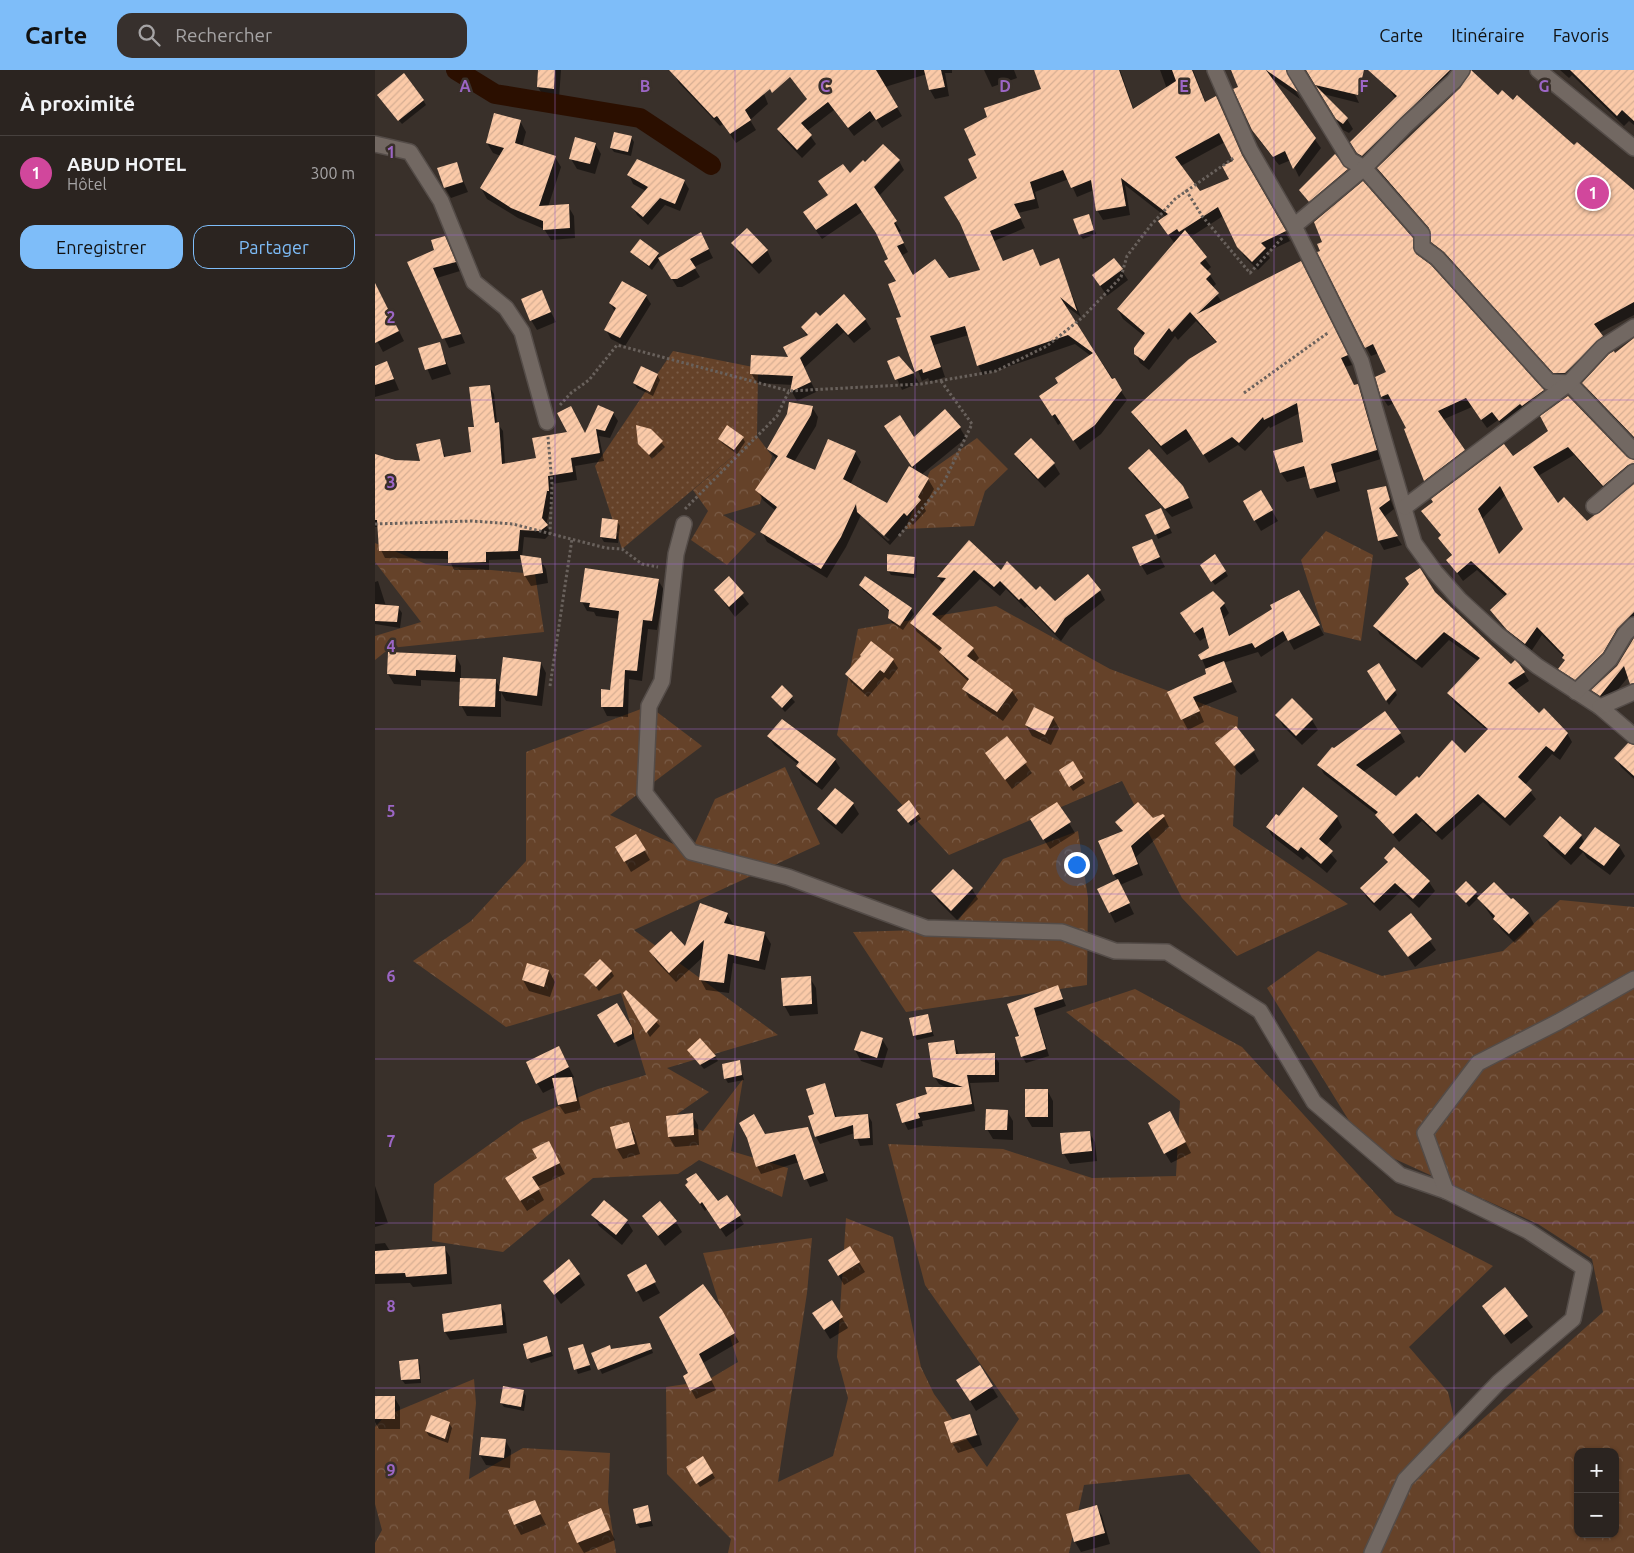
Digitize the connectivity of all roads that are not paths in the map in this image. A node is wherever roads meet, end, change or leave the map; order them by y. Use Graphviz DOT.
graph roads {
  1 [pos="1215,70"];
  2 [pos="1295,70"];
  3 [pos="1462,70"];
  4 [pos="1538,70"];
  5 [pos="375,144"];
  6 [pos="1634,148"];
  7 [pos="1364,168"];
  8 [pos="1294,226"];
  9 [pos="1634,327"];
  10 [pos="1569,383"];
  11 [pos="547,422"];
  12 [pos="1634,451"];
  13 [pos="1634,472"];
  14 [pos="1594,506"];
  15 [pos="1405,507"];
  16 [pos="684,524"];
  17 [pos="1634,625"];
  18 [pos="1576,692"];
  19 [pos="1634,692"];
  20 [pos="1600,707"];
  21 [pos="1634,736"];
  22 [pos="1634,979"];
  23 [pos="1447,1191"];
  24 [pos="1372,1553"];
  1 -- 8 [label="street"];
  2 -- 7 [label="street"];
  3 -- 7 [label="street"];
  4 -- 6 [label="street"];
  5 -- 11 [label="street"];
  7 -- 8 [label="street"];
  7 -- 10 [label="street"];
  8 -- 15 [label="street"];
  9 -- 10 [label="street"];
  10 -- 12 [label="street"];
  10 -- 15 [label="street"];
  13 -- 14 [label="street"];
  15 -- 18 [label="street"];
  16 -- 23 [label="street"];
  17 -- 18 [label="street"];
  18 -- 20 [label="street"];
  19 -- 20 [label="street"];
  20 -- 21 [label="street"];
  22 -- 23 [label="street"];
  23 -- 24 [label="street"];
}
